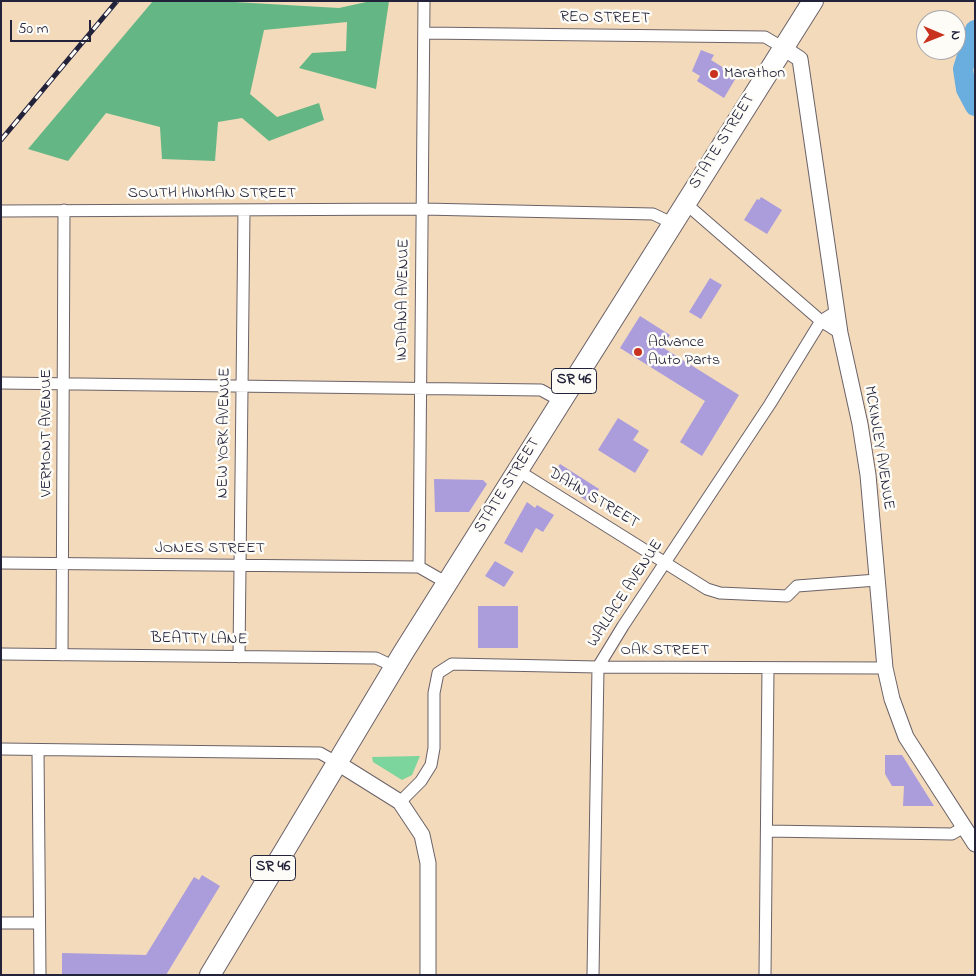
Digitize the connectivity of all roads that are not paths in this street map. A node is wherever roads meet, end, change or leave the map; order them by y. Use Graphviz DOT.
graph roads {
  1 [pos="424,1"];
  2 [pos="813,1"];
  3 [pos="424,33"];
  4 [pos="782,47"];
  5 [pos="685,203"];
  6 [pos="1,210"];
  7 [pos="64,210"];
  8 [pos="244,210"];
  9 [pos="423,210"];
  10 [pos="672,223"];
  11 [pos="837,311"];
  12 [pos="821,321"];
  13 [pos="840,332"];
  14 [pos="1,383"];
  15 [pos="64,384"];
  16 [pos="242,386"];
  17 [pos="421,388"];
  18 [pos="561,401"];
  19 [pos="518,470"];
  20 [pos="665,562"];
  21 [pos="1,563"];
  22 [pos="63,564"];
  23 [pos="240,566"];
  24 [pos="419,567"];
  25 [pos="877,580"];
  26 [pos="447,583"];
  27 [pos="1,654"];
  28 [pos="62,655"];
  29 [pos="239,657"];
  30 [pos="395,667"];
  31 [pos="598,667"];
  32 [pos="768,668"];
  33 [pos="885,668"];
  34 [pos="1,749"];
  35 [pos="38,750"];
  36 [pos="336,762"];
  37 [pos="400,802"];
  38 [pos="964,826"];
  39 [pos="766,830"];
  40 [pos="975,844"];
  41 [pos="1,923"];
  42 [pos="39,923"];
  43 [pos="40,975"];
  44 [pos="210,975"];
  45 [pos="428,975"];
  46 [pos="592,975"];
  47 [pos="765,975"];
  1 -- 3 [label="street, INDIANA AVENUE"];
  2 -- 4 [label="highway, STATE STREET / SR 46"];
  3 -- 4 [label="street, REO STREET"];
  3 -- 9 [label="street, INDIANA AVENUE"];
  4 -- 5 [label="highway, STATE STREET / SR 46"];
  4 -- 11 [label="street, MCKINLEY AVENUE"];
  5 -- 10 [label="highway, STATE STREET / SR 46"];
  5 -- 12 [label="street"];
  6 -- 7 [label="street, SOUTH HINMAN STREET"];
  7 -- 8 [label="street, SOUTH HINMAN STREET"];
  7 -- 15 [label="street, VERMONT AVENUE"];
  8 -- 9 [label="street, SOUTH HINMAN STREET"];
  8 -- 16 [label="street, NEW YORK AVENUE"];
  9 -- 10 [label="street, SOUTH HINMAN STREET"];
  9 -- 17 [label="street, INDIANA AVENUE"];
  10 -- 18 [label="highway, STATE STREET / SR 46"];
  11 -- 12 [label="street, WALLACE AVENUE"];
  11 -- 13 [label="street, MCKINLEY AVENUE"];
  12 -- 13 [label="street"];
  12 -- 20 [label="street, WALLACE AVENUE"];
  13 -- 25 [label="street, MCKINLEY AVENUE"];
  14 -- 15 [label="street"];
  15 -- 16 [label="street"];
  15 -- 22 [label="street, VERMONT AVENUE"];
  16 -- 17 [label="street"];
  16 -- 23 [label="street, NEW YORK AVENUE"];
  17 -- 18 [label="street"];
  17 -- 24 [label="street, INDIANA AVENUE"];
  18 -- 19 [label="highway, STATE STREET / SR 46"];
  19 -- 20 [label="street, DAHN STREET"];
  19 -- 26 [label="highway, STATE STREET / SR 46"];
  20 -- 25 [label="street, DAHN STREET"];
  20 -- 31 [label="street, WALLACE AVENUE"];
  21 -- 22 [label="street, JONES STREET"];
  22 -- 23 [label="street, JONES STREET"];
  22 -- 28 [label="street, VERMONT AVENUE"];
  23 -- 24 [label="street, JONES STREET"];
  23 -- 29 [label="street, NEW YORK AVENUE"];
  24 -- 26 [label="street"];
  25 -- 33 [label="street, MCKINLEY AVENUE"];
  26 -- 30 [label="highway, STATE STREET / SR 46"];
  27 -- 28 [label="street, BEATTY LANE"];
  28 -- 29 [label="street, BEATTY LANE"];
  29 -- 30 [label="street, BEATTY LANE"];
  30 -- 36 [label="highway, STATE STREET / SR 46"];
  31 -- 32 [label="street, OAK STREET"];
  31 -- 37 [label="street, OAK STREET"];
  31 -- 46 [label="street, WALLACE AVENUE"];
  32 -- 33 [label="street, OAK STREET"];
  32 -- 39 [label="street"];
  33 -- 38 [label="street, MCKINLEY AVENUE"];
  34 -- 35 [label="street"];
  35 -- 36 [label="street"];
  35 -- 42 [label="street"];
  36 -- 37 [label="street"];
  36 -- 44 [label="highway, STATE STREET / SR 46"];
  37 -- 45 [label="street"];
  38 -- 39 [label="street"];
  38 -- 40 [label="street, MCKINLEY AVENUE"];
  39 -- 47 [label="street"];
  41 -- 42 [label="street"];
  42 -- 43 [label="street"];
}
